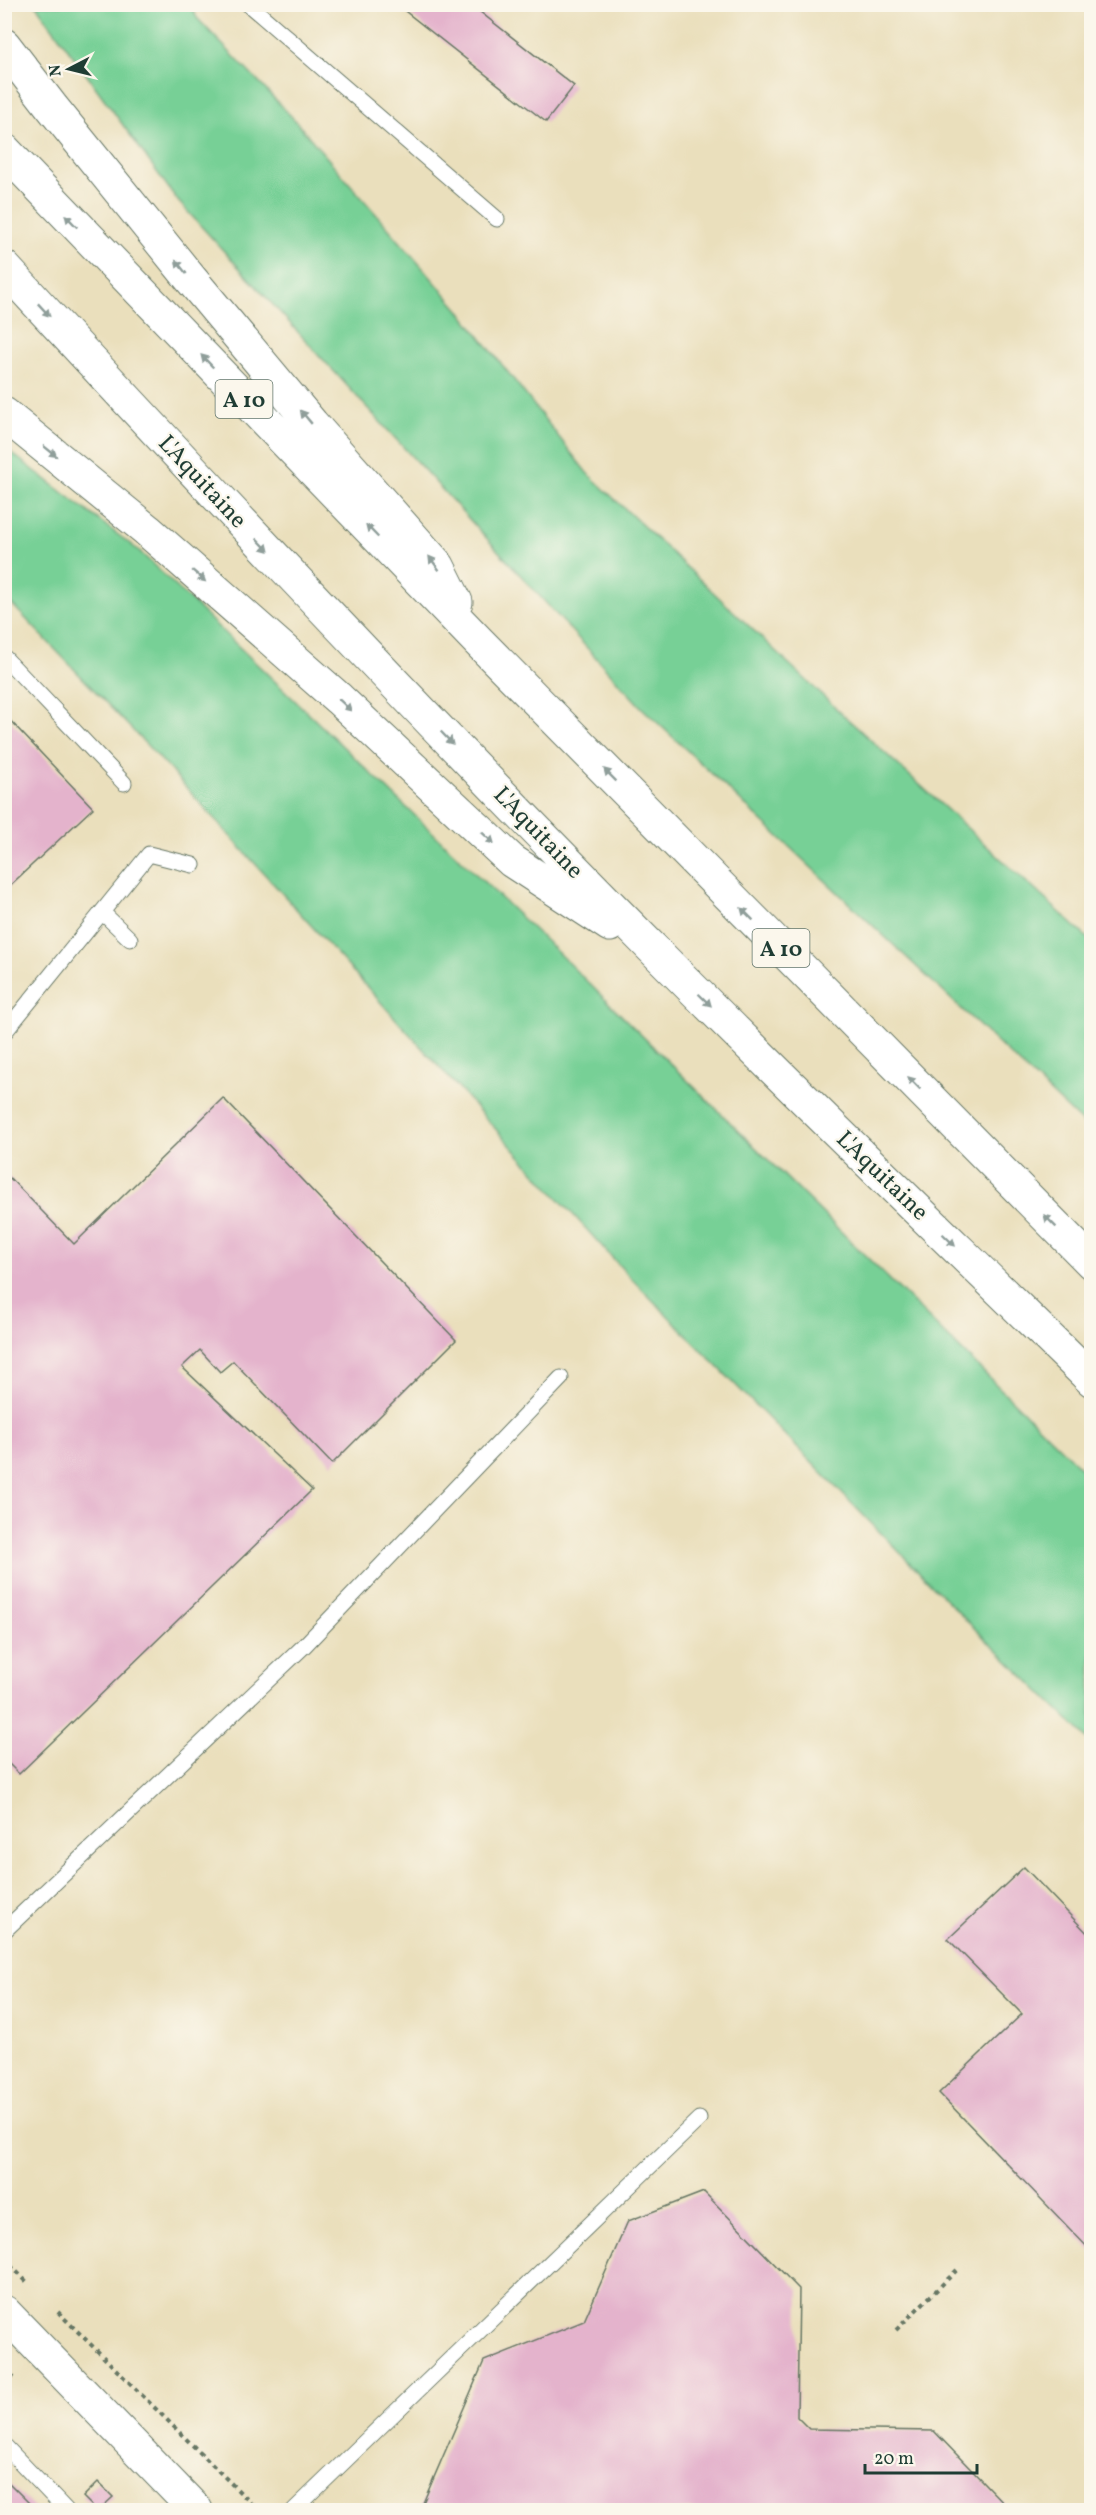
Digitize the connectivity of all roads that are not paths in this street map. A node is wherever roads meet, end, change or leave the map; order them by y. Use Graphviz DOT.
graph roads {
  1 [pos="248,4"];
  2 [pos="4,45"];
  3 [pos="4,150"];
  4 [pos="497,219"];
  5 [pos="4,267"];
  6 [pos="4,414"];
  7 [pos="471,633"];
  8 [pos="4,657"];
  9 [pos="124,783"];
  10 [pos="193,865"];
  11 [pos="103,913"];
  12 [pos="130,939"];
  13 [pos="663,959"];
  14 [pos="4,1034"];
  15 [pos="1092,1263"];
  16 [pos="561,1378"];
  17 [pos="1092,1380"];
  18 [pos="4,1931"];
  19 [pos="699,2119"];
  20 [pos="4,2312"];
  21 [pos="4,2445"];
  22 [pos="66,2511"];
  23 [pos="196,2511"];
  24 [pos="294,2511"];
  1 -- 4 [label="lane"];
  7 -- 2 [label="main road, one-way"];
  7 -- 3 [label="main road, A 10, one-way"];
  5 -- 13 [label="main road, L'Aquitaine, one-way"];
  6 -- 13 [label="main road, one-way"];
  15 -- 7 [label="main road, A 10, one-way"];
  8 -- 9 [label="lane"];
  10 -- 11 [label="lane"];
  11 -- 12 [label="lane"];
  11 -- 14 [label="lane"];
  13 -- 17 [label="main road, L'Aquitaine, one-way"];
  16 -- 18 [label="lane"];
  19 -- 24 [label="lane"];
  20 -- 23 [label="main road"];
  21 -- 22 [label="lane"];
}
